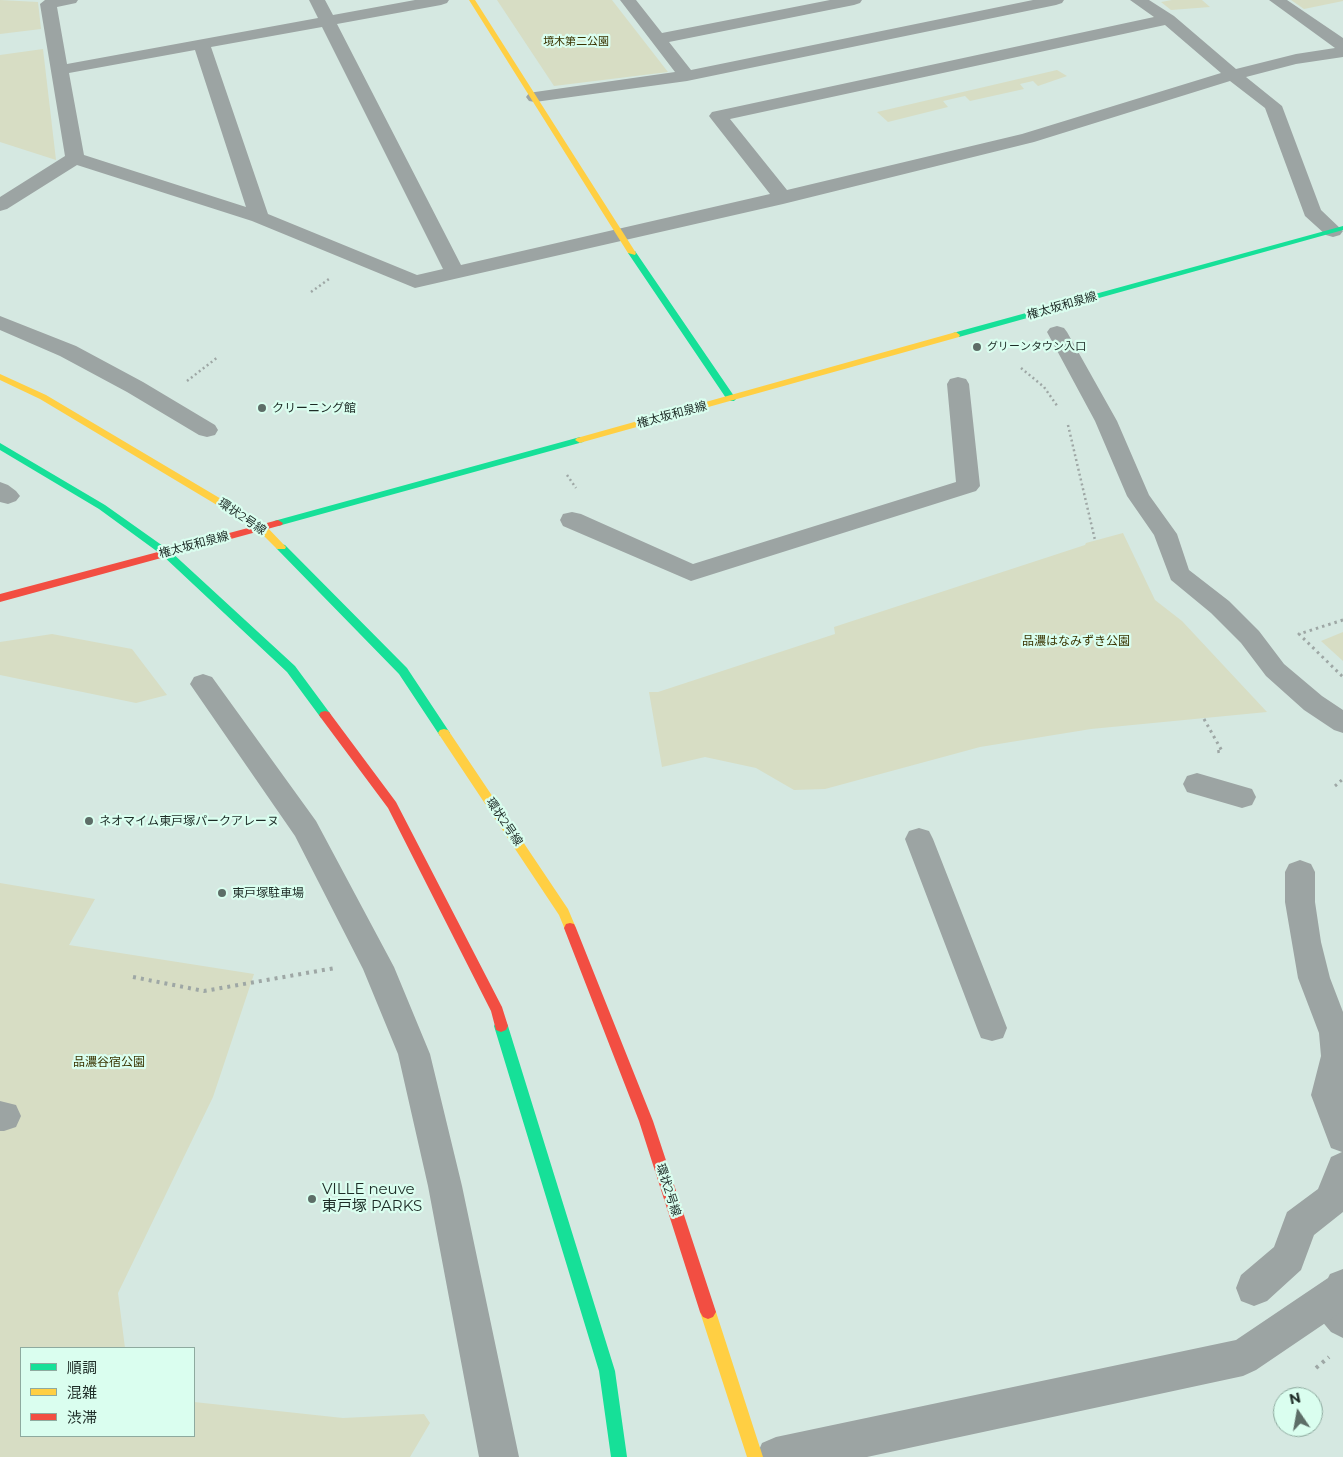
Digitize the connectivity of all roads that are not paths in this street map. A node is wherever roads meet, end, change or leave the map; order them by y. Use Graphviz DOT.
graph roads {
  1 [pos="70,0"];
  2 [pos="317,0"];
  3 [pos="441,0"];
  4 [pos="472,0"];
  5 [pos="628,0"];
  6 [pos="781,0"];
  7 [pos="854,0"];
  8 [pos="1056,0"];
  9 [pos="1138,0"];
  10 [pos="1277,0"];
  11 [pos="48,2"];
  12 [pos="793,12"];
  13 [pos="1168,19"];
  14 [pos="328,20"];
  15 [pos="1336,33"];
  16 [pos="659,39"];
  17 [pos="202,45"];
  18 [pos="1343,46"];
  19 [pos="1343,52"];
  20 [pos="60,70"];
  21 [pos="1233,75"];
  22 [pos="687,76"];
  23 [pos="535,97"];
  24 [pos="75,158"];
  25 [pos="783,198"];
  26 [pos="0,205"];
  27 [pos="259,217"];
  28 [pos="1338,229"];
  29 [pos="621,235"];
  30 [pos="455,273"];
  31 [pos="0,322"];
  32 [pos="1057,332"];
  33 [pos="0,378"];
  34 [pos="958,384"];
  35 [pos="731,399"];
  36 [pos="208,430"];
  37 [pos="0,446"];
  38 [pos="572,520"];
  39 [pos="261,527"];
  40 [pos="166,553"];
  41 [pos="0,598"];
  42 [pos="203,684"];
  43 [pos="1343,723"];
  44 [pos="1197,784"];
  45 [pos="1242,797"];
  46 [pos="919,839"];
  47 [pos="1300,872"];
  48 [pos="992,1028"];
  49 [pos="1343,1137"];
  50 [pos="1343,1168"];
  51 [pos="1254,1288"];
  52 [pos="1338,1303"];
  53 [pos="499,1457"];
  54 [pos="619,1457"];
  55 [pos="754,1457"];
  56 [pos="776,1457"];
  1 -- 11 [label="street"];
  2 -- 14 [label="street"];
  3 -- 14 [label="street"];
  4 -- 23 [label="street"];
  5 -- 16 [label="street"];
  6 -- 12 [label="street"];
  7 -- 12 [label="street"];
  8 -- 22 [label="street"];
  9 -- 13 [label="street"];
  10 -- 15 [label="street"];
  11 -- 20 [label="street"];
  12 -- 16 [label="street"];
  13 -- 21 [label="street"];
  13 -- 25 [label="street"];
  14 -- 17 [label="street"];
  14 -- 30 [label="street"];
  15 -- 18 [label="street"];
  16 -- 22 [label="street"];
  17 -- 20 [label="street"];
  17 -- 27 [label="street"];
  19 -- 21 [label="street"];
  20 -- 24 [label="street"];
  21 -- 25 [label="street"];
  21 -- 28 [label="street"];
  22 -- 23 [label="street"];
  23 -- 29 [label="street"];
  24 -- 26 [label="street"];
  24 -- 27 [label="street"];
  25 -- 29 [label="street"];
  27 -- 30 [label="street"];
  28 -- 35 [label="street, 権太坂和泉線"];
  29 -- 30 [label="street"];
  29 -- 35 [label="street"];
  31 -- 36 [label="street"];
  32 -- 43 [label="lane"];
  33 -- 39 [label="street, 環状2号線"];
  34 -- 38 [label="street"];
  35 -- 39 [label="street, 権太坂和泉線"];
  37 -- 40 [label="street"];
  39 -- 40 [label="street, 権太坂和泉線"];
  39 -- 55 [label="street, 環状2号線"];
  40 -- 41 [label="street, 権太坂和泉線"];
  40 -- 54 [label="street"];
  42 -- 53 [label="street"];
  44 -- 45 [label="street"];
  46 -- 48 [label="lane"];
  47 -- 49 [label="street"];
  50 -- 51 [label="street"];
  52 -- 56 [label="street"];
}
